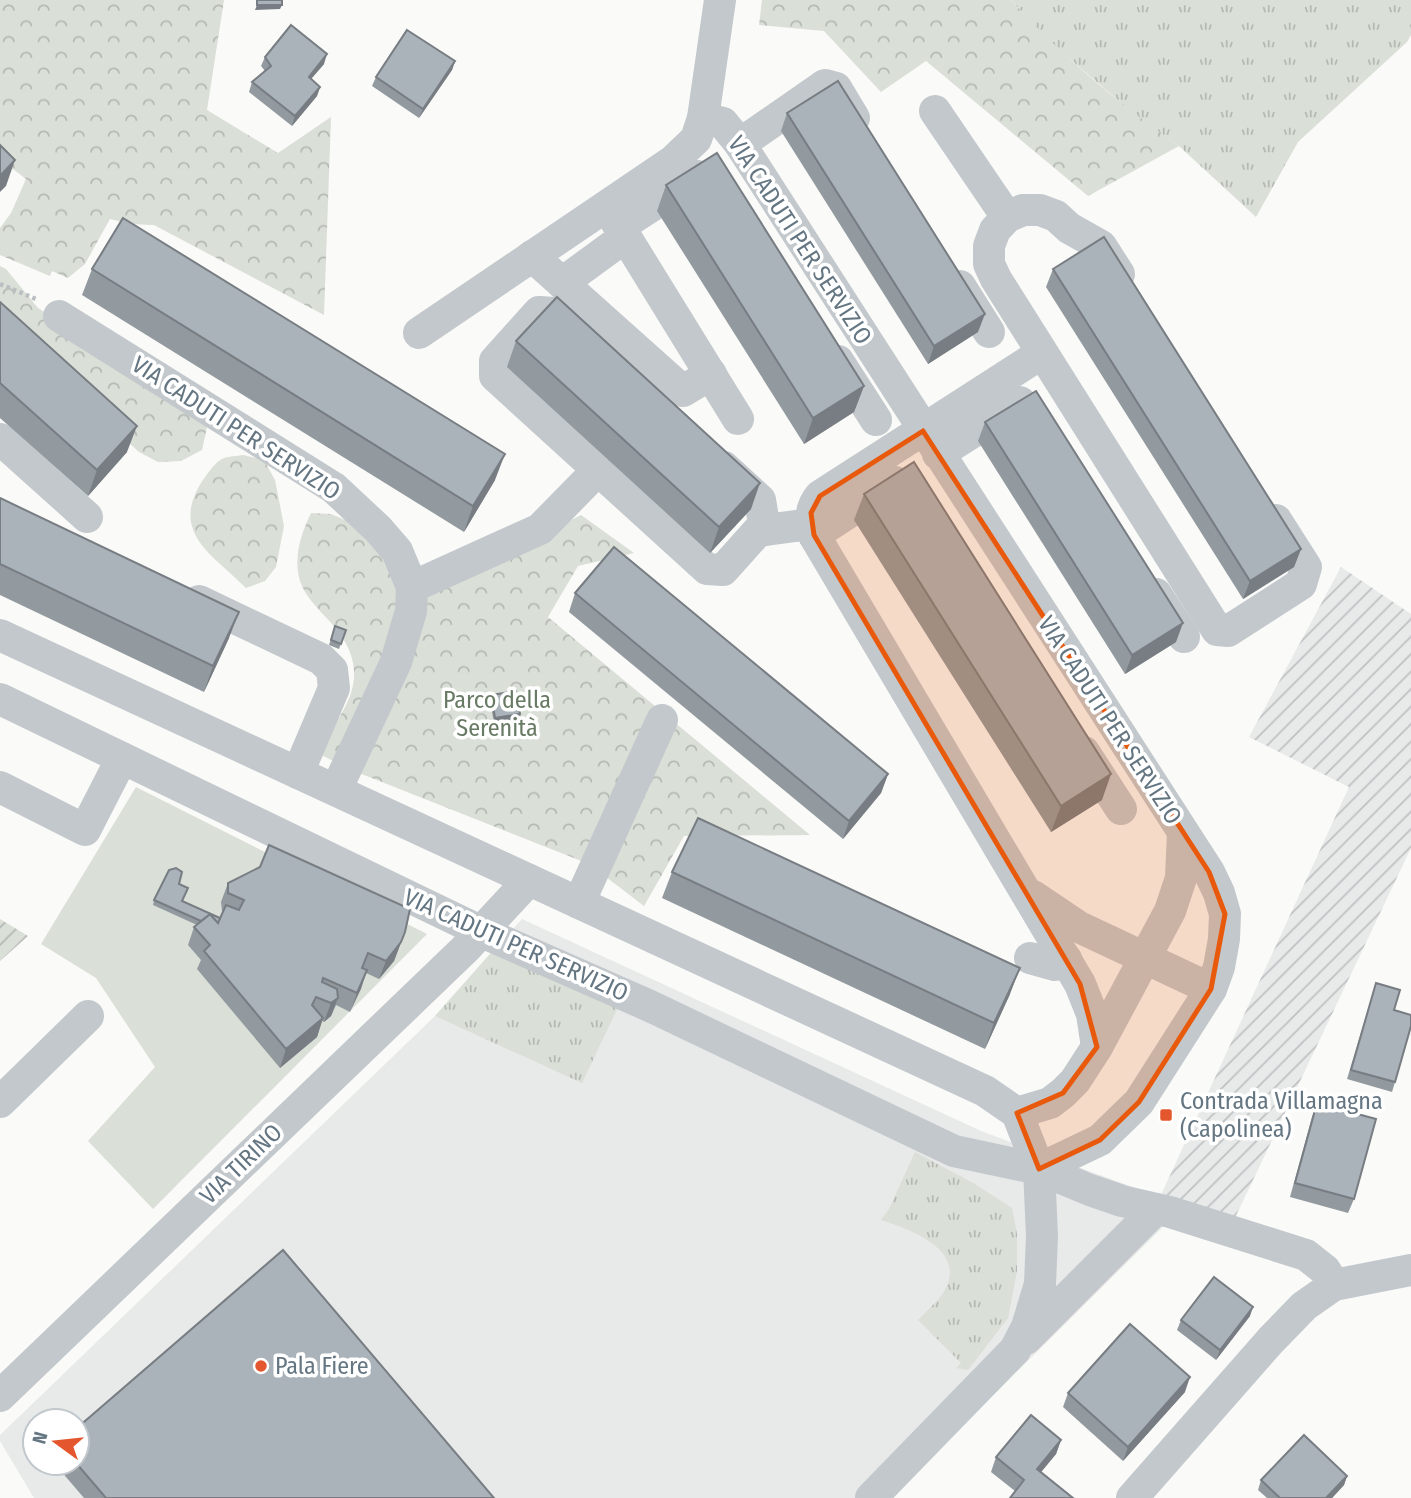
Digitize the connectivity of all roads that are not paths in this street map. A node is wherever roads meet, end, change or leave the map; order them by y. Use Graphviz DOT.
graph roads {
  1 [pos="720,0"];
  2 [pos="935,111"];
  3 [pos="703,118"];
  4 [pos="740,144"];
  5 [pos="872,146"];
  6 [pos="724,182"];
  7 [pos="1007,217"];
  8 [pos="617,223"];
  9 [pos="533,256"];
  10 [pos="945,262"];
  11 [pos="562,283"];
  12 [pos="1132,293"];
  13 [pos="59,316"];
  14 [pos="989,332"];
  15 [pos="419,333"];
  16 [pos="825,341"];
  17 [pos="1042,353"];
  18 [pos="711,374"];
  19 [pos="647,397"];
  20 [pos="738,419"];
  21 [pos="876,420"];
  22 [pos="1047,422"];
  23 [pos="0,439"];
  24 [pos="931,442"];
  25 [pos="698,444"];
  26 [pos="598,470"];
  27 [pos="919,490"];
  28 [pos="1262,498"];
  29 [pos="87,517"];
  30 [pos="812,529"];
  31 [pos="765,530"];
  32 [pos="1140,569"];
  33 [pos="412,587"];
  34 [pos="173,589"];
  35 [pos="0,635"];
  36 [pos="1184,637"];
  37 [pos="0,699"];
  38 [pos="662,720"];
  39 [pos="1068,727"];
  40 [pos="122,758"];
  41 [pos="298,773"];
  42 [pos="0,787"];
  43 [pos="336,790"];
  44 [pos="1121,809"];
  45 [pos="1183,832"];
  46 [pos="529,880"];
  47 [pos="1026,892"];
  48 [pos="579,903"];
  49 [pos="482,932"];
  50 [pos="1030,958"];
  51 [pos="1145,958"];
  52 [pos="1066,959"];
  53 [pos="1211,989"];
  54 [pos="88,1016"];
  55 [pos="1097,1047"];
  56 [pos="0,1102"];
  57 [pos="1017,1113"];
  58 [pos="1039,1169"];
  59 [pos="1163,1210"];
  60 [pos="1411,1270"];
  61 [pos="1334,1285"];
  62 [pos="1015,1350"];
  63 [pos="0,1396"];
  64 [pos="872,1498"];
  65 [pos="1132,1498"];
  1 -- 3 [label="street"];
  2 -- 7 [label="street"];
  3 -- 4 [label="street, VIA CADUTI PER SERVIZIO"];
  3 -- 8 [label="street, VIA CADUTI PER SERVIZIO"];
  4 -- 5 [label="street"];
  4 -- 24 [label="street, VIA CADUTI PER SERVIZIO"];
  6 -- 8 [label="street"];
  7 -- 12 [label="street"];
  7 -- 17 [label="street"];
  8 -- 9 [label="street, VIA CADUTI PER SERVIZIO"];
  8 -- 11 [label="street"];
  8 -- 18 [label="street"];
  9 -- 11 [label="street"];
  9 -- 15 [label="street, VIA CADUTI PER SERVIZIO"];
  10 -- 14 [label="street"];
  11 -- 18 [label="street"];
  13 -- 33 [label="street, VIA CADUTI PER SERVIZIO"];
  16 -- 21 [label="street"];
  17 -- 24 [label="street"];
  17 -- 28 [label="street"];
  18 -- 20 [label="street"];
  19 -- 26 [label="street"];
  22 -- 24 [label="street"];
  23 -- 29 [label="street"];
  24 -- 30 [label="street"];
  24 -- 45 [label="street, VIA CADUTI PER SERVIZIO"];
  25 -- 31 [label="street"];
  26 -- 31 [label="street"];
  26 -- 33 [label="street"];
  27 -- 30 [label="street"];
  30 -- 31 [label="street"];
  30 -- 47 [label="street"];
  32 -- 36 [label="street"];
  33 -- 43 [label="street, VIA CADUTI PER SERVIZIO"];
  34 -- 41 [label="street"];
  35 -- 41 [label="street"];
  37 -- 40 [label="street, VIA CADUTI PER SERVIZIO"];
  38 -- 48 [label="street"];
  39 -- 44 [label="street"];
  40 -- 42 [label="street"];
  40 -- 49 [label="street, VIA CADUTI PER SERVIZIO"];
  41 -- 43 [label="street"];
  43 -- 46 [label="street"];
  45 -- 51 [label="street, VIA CADUTI PER SERVIZIO"];
  45 -- 53 [label="street, VIA CADUTI PER SERVIZIO"];
  46 -- 48 [label="street"];
  46 -- 49 [label="street, VIA TIRINO"];
  47 -- 51 [label="street"];
  47 -- 52 [label="street"];
  48 -- 57 [label="street"];
  49 -- 58 [label="street, VIA CADUTI PER SERVIZIO"];
  49 -- 63 [label="street, VIA TIRINO"];
  50 -- 52 [label="street"];
  51 -- 53 [label="street"];
  51 -- 55 [label="street, VIA CADUTI PER SERVIZIO"];
  52 -- 55 [label="street"];
  53 -- 58 [label="street, VIA CADUTI PER SERVIZIO"];
  54 -- 56 [label="street"];
  55 -- 57 [label="street, VIA CADUTI PER SERVIZIO"];
  57 -- 58 [label="street"];
  58 -- 59 [label="street"];
  58 -- 62 [label="street"];
  59 -- 61 [label="street"];
  59 -- 62 [label="street"];
  60 -- 61 [label="street"];
  61 -- 65 [label="street"];
  62 -- 64 [label="street"];
}
